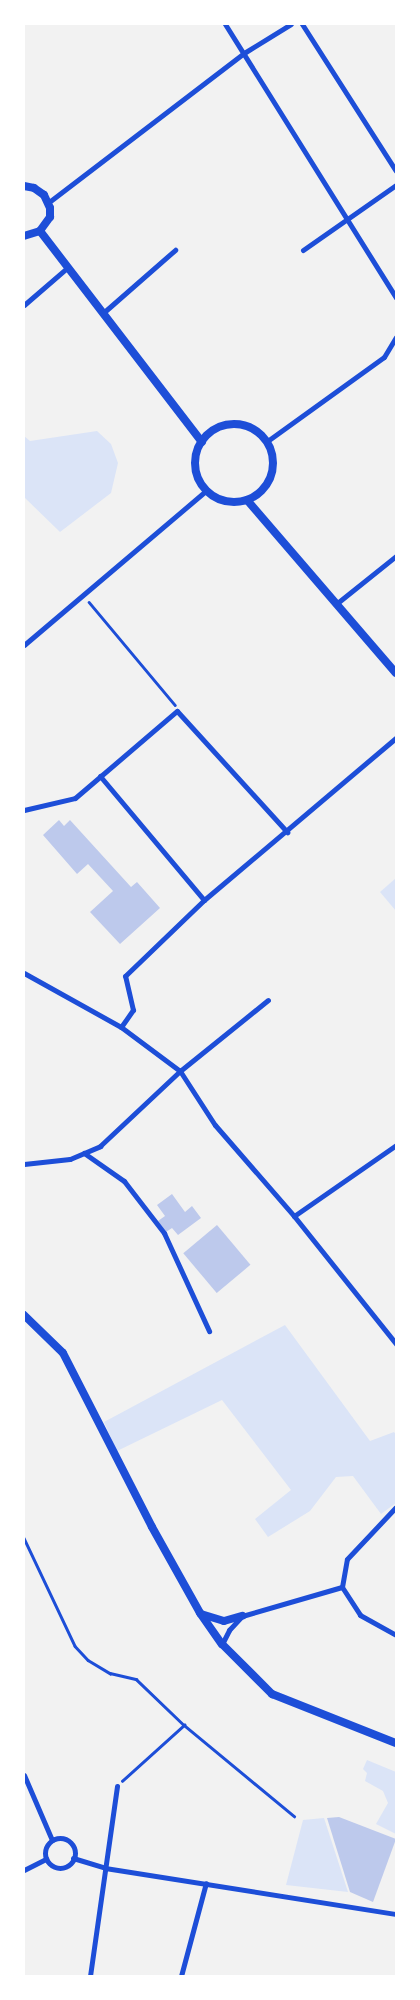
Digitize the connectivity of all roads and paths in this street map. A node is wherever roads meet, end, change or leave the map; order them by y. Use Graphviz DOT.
graph roads {
  1 [pos="225,24"];
  2 [pos="291,24"];
  3 [pos="302,24"];
  4 [pos="244,53"];
  5 [pos="396,171"];
  6 [pos="396,185"];
  7 [pos="24,186"];
  8 [pos="49,202"];
  9 [pos="347,220"];
  10 [pos="40,231"];
  11 [pos="24,236"];
  12 [pos="176,250"];
  13 [pos="303,250"];
  14 [pos="68,267"];
  15 [pos="396,298"];
  16 [pos="24,305"];
  17 [pos="103,313"];
  18 [pos="396,337"];
  19 [pos="202,442"];
  20 [pos="266,442"];
  21 [pos="207,490"];
  22 [pos="247,500"];
  23 [pos="396,556"];
  24 [pos="83,595"];
  25 [pos="336,604"];
  26 [pos="24,645"];
  27 [pos="396,673"];
  28 [pos="177,711"];
  29 [pos="396,738"];
  30 [pos="100,776"];
  31 [pos="24,810"];
  32 [pos="287,832"];
  33 [pos="204,900"];
  34 [pos="24,973"];
  35 [pos="268,1000"];
  36 [pos="122,1027"];
  37 [pos="180,1071"];
  38 [pos="396,1145"];
  39 [pos="84,1153"];
  40 [pos="24,1164"];
  41 [pos="294,1216"];
  42 [pos="24,1315"];
  43 [pos="209,1331"];
  44 [pos="396,1344"];
  45 [pos="396,1507"];
  46 [pos="24,1538"];
  47 [pos="342,1587"];
  48 [pos="200,1613"];
  49 [pos="242,1616"];
  50 [pos="396,1635"];
  51 [pos="222,1644"];
  52 [pos="184,1725"];
  53 [pos="396,1744"];
  54 [pos="24,1775"];
  55 [pos="117,1786"];
  56 [pos="294,1816"];
  57 [pos="52,1840"];
  58 [pos="73,1858"];
  59 [pos="46,1859"];
  60 [pos="105,1868"];
  61 [pos="24,1870"];
  62 [pos="206,1883"];
  63 [pos="396,1914"];
  64 [pos="90,1976"];
  65 [pos="180,1976"];
  1 -- 4 [label="street"];
  2 -- 4 [label="street"];
  3 -- 5 [label="street"];
  4 -- 8 [label="street"];
  4 -- 9 [label="street"];
  6 -- 9 [label="street"];
  7 -- 8 [label="street"];
  8 -- 10 [label="street"];
  9 -- 13 [label="street"];
  9 -- 15 [label="street"];
  10 -- 11 [label="street"];
  10 -- 14 [label="street"];
  12 -- 17 [label="street"];
  14 -- 16 [label="street"];
  14 -- 17 [label="street"];
  17 -- 19 [label="street"];
  18 -- 20 [label="street"];
  19 -- 20 [label="street"];
  19 -- 21 [label="street"];
  20 -- 22 [label="street"];
  21 -- 22 [label="street"];
  21 -- 24 [label="street"];
  22 -- 25 [label="street"];
  23 -- 25 [label="street"];
  24 -- 26 [label="street"];
  24 -- 28 [label="path"];
  25 -- 27 [label="street"];
  28 -- 30 [label="street"];
  28 -- 32 [label="street"];
  29 -- 32 [label="street"];
  30 -- 31 [label="street"];
  30 -- 33 [label="street"];
  32 -- 33 [label="street"];
  33 -- 36 [label="street"];
  34 -- 36 [label="street"];
  35 -- 37 [label="street"];
  36 -- 37 [label="street"];
  37 -- 39 [label="street"];
  37 -- 41 [label="street"];
  38 -- 41 [label="street"];
  39 -- 40 [label="street"];
  39 -- 43 [label="street"];
  41 -- 44 [label="street"];
  42 -- 48 [label="street"];
  45 -- 47 [label="street"];
  46 -- 52 [label="path"];
  47 -- 49 [label="street"];
  47 -- 50 [label="street"];
  48 -- 49 [label="street"];
  48 -- 51 [label="street"];
  49 -- 51 [label="street"];
  51 -- 53 [label="street"];
  52 -- 55 [label="path"];
  52 -- 56 [label="path"];
  54 -- 57 [label="street"];
  55 -- 60 [label="street"];
  57 -- 58 [label="street"];
  57 -- 59 [label="street"];
  58 -- 59 [label="street"];
  58 -- 60 [label="street"];
  59 -- 61 [label="street"];
  60 -- 62 [label="street"];
  60 -- 64 [label="street"];
  62 -- 63 [label="street"];
  62 -- 65 [label="street"];
}
